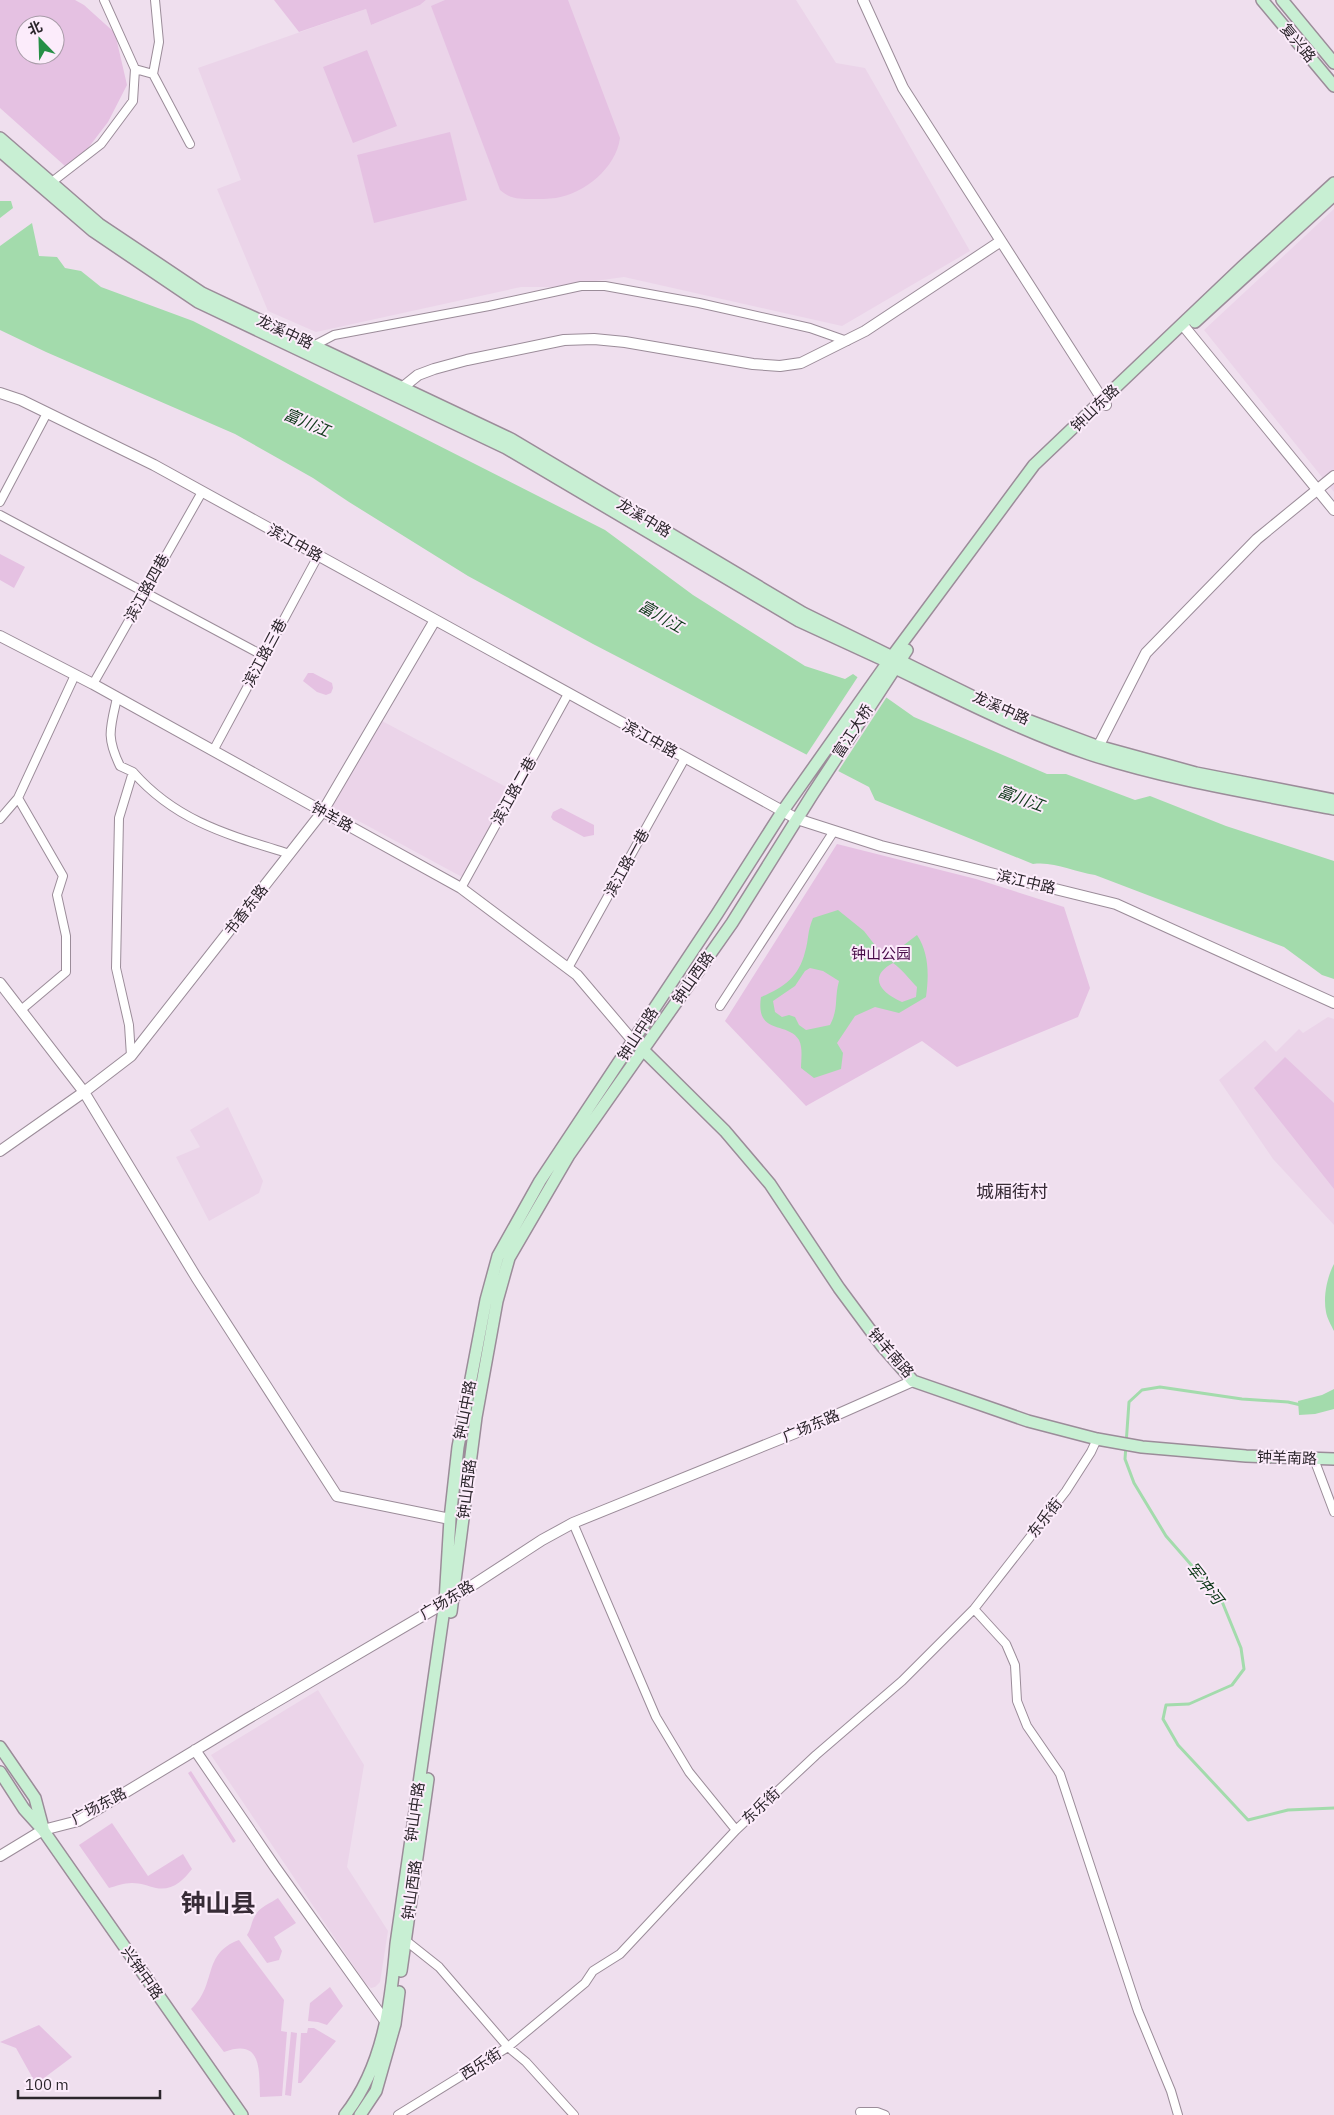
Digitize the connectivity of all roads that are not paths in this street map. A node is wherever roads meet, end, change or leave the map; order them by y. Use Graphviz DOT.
graph roads {
  1 [pos="104,0"];
  2 [pos="155,0"];
  3 [pos="863,0"];
  4 [pos="1262,0"];
  5 [pos="1282,0"];
  6 [pos="1334,63"];
  7 [pos="135,69"];
  8 [pos="154,74"];
  9 [pos="1334,86"];
  10 [pos="0,138"];
  11 [pos="190,144"];
  12 [pos="0,151"];
  13 [pos="1334,183"];
  14 [pos="47,185"];
  15 [pos="1334,195"];
  16 [pos="1001,241"];
  17 [pos="1184,327"];
  18 [pos="847,341"];
  19 [pos="313,346"];
  20 [pos="398,391"];
  21 [pos="0,392"];
  22 [pos="1104,403"];
  23 [pos="47,413"];
  24 [pos="1334,476"];
  25 [pos="1317,490"];
  26 [pos="202,492"];
  27 [pos="0,502"];
  28 [pos="1334,510"];
  29 [pos="0,515"];
  30 [pos="318,556"];
  31 [pos="145,592"];
  32 [pos="435,620"];
  33 [pos="0,636"];
  34 [pos="264,656"];
  35 [pos="894,661"];
  36 [pos="75,675"];
  37 [pos="93,684"];
  38 [pos="568,694"];
  39 [pos="117,698"];
  40 [pos="213,750"];
  41 [pos="1095,750"];
  42 [pos="685,758"];
  43 [pos="133,772"];
  44 [pos="802,783"];
  45 [pos="812,795"];
  46 [pos="18,798"];
  47 [pos="1334,800"];
  48 [pos="1334,809"];
  49 [pos="323,811"];
  50 [pos="782,812"];
  51 [pos="0,819"];
  52 [pos="797,819"];
  53 [pos="834,831"];
  54 [pos="290,854"];
  55 [pos="461,888"];
  56 [pos="568,968"];
  57 [pos="0,983"];
  58 [pos="1334,1003"];
  59 [pos="720,1006"];
  60 [pos="21,1010"];
  61 [pos="638,1044"];
  62 [pos="131,1056"];
  63 [pos="84,1092"];
  64 [pos="0,1151"];
  65 [pos="913,1381"];
  66 [pos="1097,1439"];
  67 [pos="1314,1459"];
  68 [pos="1334,1459"];
  69 [pos="1334,1512"];
  70 [pos="450,1519"];
  71 [pos="572,1522"];
  72 [pos="449,1600"];
  73 [pos="974,1609"];
  74 [pos="0,1747"];
  75 [pos="195,1750"];
  76 [pos="0,1772"];
  77 [pos="44,1830"];
  78 [pos="736,1830"];
  79 [pos="0,1856"];
  80 [pos="405,1940"];
  81 [pos="390,2023"];
  82 [pos="508,2047"];
  83 [pos="860,2112"];
  84 [pos="242,2115"];
  85 [pos="345,2115"];
  86 [pos="360,2115"];
  87 [pos="398,2115"];
  88 [pos="574,2115"];
  89 [pos="885,2115"];
  90 [pos="1178,2115"];
  1 -- 7 [label="street"];
  2 -- 8 [label="street"];
  3 -- 16 [label="street"];
  4 -- 9 [label="main road, 复兴路"];
  5 -- 6 [label="main road, 复兴路"];
  7 -- 8 [label="street"];
  7 -- 14 [label="street"];
  8 -- 11 [label="street"];
  10 -- 14 [label="main road, 龙溪中路"];
  12 -- 14 [label="main road, 龙溪中路"];
  13 -- 17 [label="main road, 钟山东路"];
  14 -- 19 [label="main road, 龙溪中路"];
  14 -- 20 [label="main road, 龙溪中路"];
  15 -- 17 [label="main road, 钟山东路"];
  16 -- 18 [label="street"];
  16 -- 22 [label="street"];
  17 -- 22 [label="main road, 钟山东路"];
  17 -- 25 [label="street"];
  18 -- 19 [label="street"];
  18 -- 20 [label="street"];
  19 -- 20 [label="main road, 龙溪中路"];
  20 -- 35 [label="main road, 龙溪中路"];
  21 -- 23 [label="street, 滨江中路"];
  22 -- 35 [label="main road, 钟山东路"];
  23 -- 26 [label="street, 滨江中路"];
  23 -- 27 [label="street"];
  24 -- 25 [label="street"];
  25 -- 28 [label="street"];
  25 -- 41 [label="street"];
  26 -- 30 [label="street, 滨江中路"];
  26 -- 31 [label="street, 滨江路四巷"];
  29 -- 31 [label="street"];
  30 -- 32 [label="street, 滨江中路"];
  30 -- 34 [label="street, 滨江路三巷"];
  31 -- 34 [label="street"];
  31 -- 37 [label="street, 滨江路四巷"];
  32 -- 38 [label="street, 滨江中路"];
  32 -- 49 [label="street, 书香东路"];
  33 -- 36 [label="street, 钟羊路"];
  34 -- 40 [label="street, 滨江路三巷"];
  35 -- 41 [label="main road, 龙溪中路"];
  35 -- 44 [label="main road, 富江大桥"];
  35 -- 45 [label="main road, 富江大桥"];
  36 -- 37 [label="street, 钟羊路"];
  36 -- 46 [label="street"];
  37 -- 39 [label="street, 钟羊路"];
  38 -- 42 [label="street, 滨江中路"];
  38 -- 55 [label="street, 滨江路二巷"];
  39 -- 40 [label="street, 钟羊路"];
  39 -- 43 [label="street"];
  40 -- 49 [label="street, 钟羊路"];
  41 -- 47 [label="main road, 龙溪中路"];
  41 -- 48 [label="main road, 龙溪中路"];
  42 -- 50 [label="street, 滨江中路"];
  42 -- 56 [label="street, 滨江路一巷"];
  43 -- 54 [label="street"];
  43 -- 62 [label="street"];
  44 -- 50 [label="main road, 钟山中路"];
  45 -- 52 [label="main road, 钟山西路"];
  46 -- 51 [label="street"];
  46 -- 60 [label="street"];
  49 -- 54 [label="street, 书香东路"];
  49 -- 55 [label="street, 钟羊路"];
  50 -- 52 [label="street, 滨江中路"];
  50 -- 61 [label="main road, 钟山中路"];
  52 -- 53 [label="street, 滨江中路"];
  52 -- 61 [label="main road, 钟山西路"];
  53 -- 58 [label="street, 滨江中路"];
  53 -- 59 [label="street"];
  54 -- 62 [label="street, 书香东路"];
  55 -- 56 [label="street, 钟羊路"];
  56 -- 61 [label="street, 钟羊路"];
  57 -- 60 [label="street"];
  60 -- 63 [label="street"];
  61 -- 65 [label="main road, 钟羊南路"];
  61 -- 70 [label="main road, 钟山中路"];
  61 -- 72 [label="main road, 钟山西路"];
  62 -- 63 [label="street, 书香东路"];
  63 -- 64 [label="street, 书香东路"];
  63 -- 70 [label="street"];
  65 -- 66 [label="main road, 钟羊南路"];
  65 -- 71 [label="street, 广场东路"];
  66 -- 67 [label="main road, 钟羊南路"];
  66 -- 73 [label="street, 东乐街"];
  67 -- 68 [label="main road, 钟羊南路"];
  67 -- 69 [label="street"];
  70 -- 72 [label="main road, 钟山中路"];
  71 -- 72 [label="street, 广场东路"];
  71 -- 78 [label="street"];
  72 -- 75 [label="street, 广场东路"];
  72 -- 80 [label="main road, 钟山西路"];
  72 -- 81 [label="main road, 钟山中路"];
  73 -- 78 [label="street, 东乐街"];
  73 -- 90 [label="street"];
  74 -- 77 [label="main road, 兴钟中路"];
  75 -- 77 [label="street, 广场东路"];
  75 -- 81 [label="street"];
  76 -- 77 [label="main road, 兴钟中路"];
  77 -- 79 [label="street, 广场东路"];
  77 -- 84 [label="main road, 兴钟中路"];
  78 -- 82 [label="street, 东乐街"];
  80 -- 81 [label="main road, 钟山西路"];
  80 -- 82 [label="street"];
  81 -- 85 [label="main road, 钟山中路"];
  81 -- 86 [label="main road, 钟山西路"];
  82 -- 87 [label="street, 西乐街"];
  82 -- 88 [label="street, 西乐街"];
  83 -- 89 [label="street"];
}
